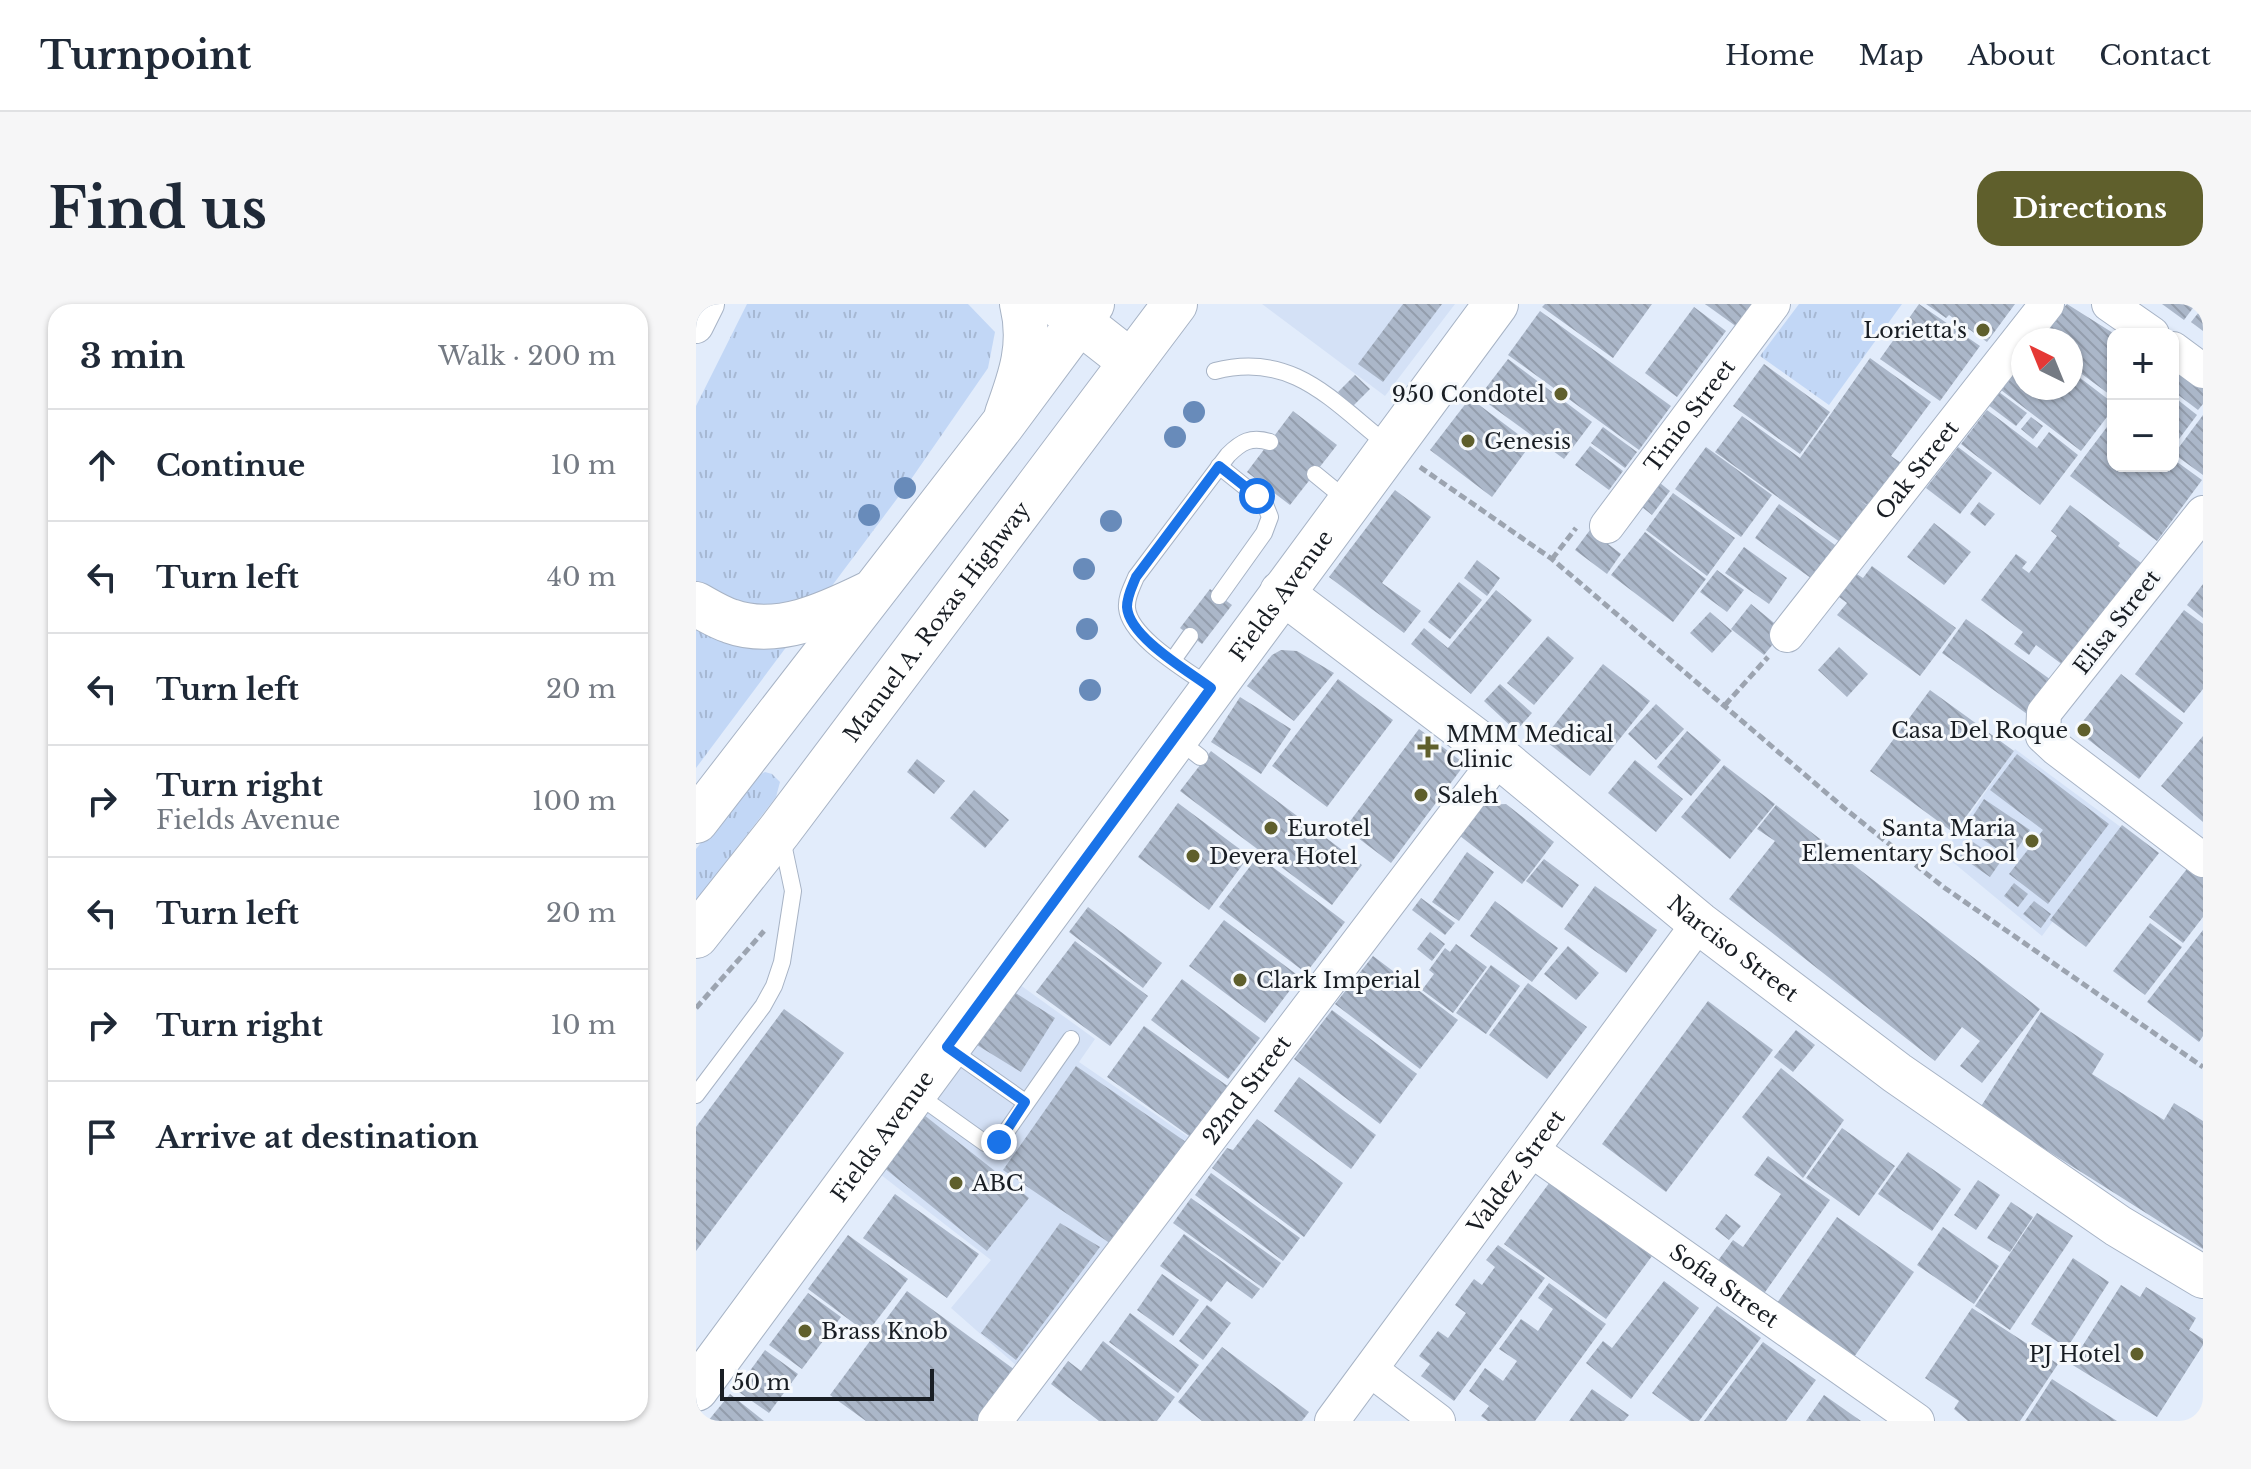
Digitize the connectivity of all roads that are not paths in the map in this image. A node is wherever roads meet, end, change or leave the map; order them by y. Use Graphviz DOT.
graph roads {
  1 [pos="707,304"];
  2 [pos="1022,304"];
  3 [pos="1175,304"];
  4 [pos="1496,304"];
  5 [pos="1773,304"];
  6 [pos="2047,304"];
  7 [pos="2109,304"];
  8 [pos="1076,310"];
  9 [pos="696,326"];
  10 [pos="2143,328"];
  11 [pos="2179,353"];
  12 [pos="1131,362"];
  13 [pos="1215,371"];
  14 [pos="2203,371"];
  15 [pos="1003,424"];
  16 [pos="1270,442"];
  17 [pos="1389,447"];
  18 [pos="1219,466"];
  19 [pos="1315,474"];
  20 [pos="1349,502"];
  21 [pos="2203,513"];
  22 [pos="1607,526"];
  23 [pos="874,591"];
  24 [pos="1281,592"];
  25 [pos="1219,596"];
  26 [pos="696,604"];
  27 [pos="1787,635"];
  28 [pos="1190,636"];
  29 [pos="1173,660"];
  30 [pos="1211,688"];
  31 [pos="1499,757"];
  32 [pos="696,821"];
  33 [pos="780,830"];
  34 [pos="2203,860"];
  35 [pos="1699,923"];
  36 [pos="696,936"];
  37 [pos="1071,1039"];
  38 [pos="947,1047"];
  39 [pos="914,1092"];
  40 [pos="696,1095"];
  41 [pos="1025,1102"];
  42 [pos="1533,1151"];
  43 [pos="2203,1277"];
  44 [pos="1371,1370"];
  45 [pos="696,1389"];
  46 [pos="995,1421"];
  47 [pos="1332,1421"];
  48 [pos="1438,1421"];
  49 [pos="1917,1421"];
  1 -- 9 [label="street"];
  2 -- 15 [label="main road"];
  3 -- 12 [label="main road, Manuel A. Roxas Highway"];
  4 -- 17 [label="main road, Fields Avenue"];
  5 -- 22 [label="street, Tinio Street"];
  6 -- 27 [label="street, Oak Street"];
  7 -- 10 [label="street"];
  8 -- 12 [label="main road"];
  8 -- 15 [label="main road"];
  11 -- 14 [label="street"];
  12 -- 33 [label="main road, Manuel A. Roxas Highway"];
  13 -- 17 [label="lane"];
  15 -- 23 [label="main road"];
  16 -- 18 [label="lane"];
  17 -- 20 [label="main road, Fields Avenue"];
  18 -- 25 [label="lane"];
  18 -- 29 [label="lane"];
  19 -- 20 [label="lane"];
  20 -- 24 [label="main road, Fields Avenue"];
  21 -- 34 [label="street, Elisa Street"];
  23 -- 26 [label="main road"];
  23 -- 32 [label="main road"];
  24 -- 30 [label="main road, Fields Avenue"];
  24 -- 31 [label="street, Narciso Street"];
  28 -- 29 [label="lane"];
  29 -- 30 [label="lane"];
  30 -- 38 [label="main road, Fields Avenue"];
  31 -- 35 [label="street, Narciso Street"];
  31 -- 46 [label="street, 22nd Street"];
  33 -- 36 [label="main road, Manuel A. Roxas Highway"];
  33 -- 40 [label="lane"];
  35 -- 42 [label="street, Valdez Street"];
  35 -- 43 [label="street, Narciso Street"];
  37 -- 41 [label="lane"];
  38 -- 39 [label="main road, Fields Avenue"];
  38 -- 41 [label="lane"];
  39 -- 41 [label="lane"];
  39 -- 45 [label="main road, Fields Avenue"];
  42 -- 44 [label="street, Valdez Street"];
  42 -- 49 [label="street, Sofia Street"];
  44 -- 47 [label="street, Valdez Street"];
  44 -- 48 [label="street"];
}
